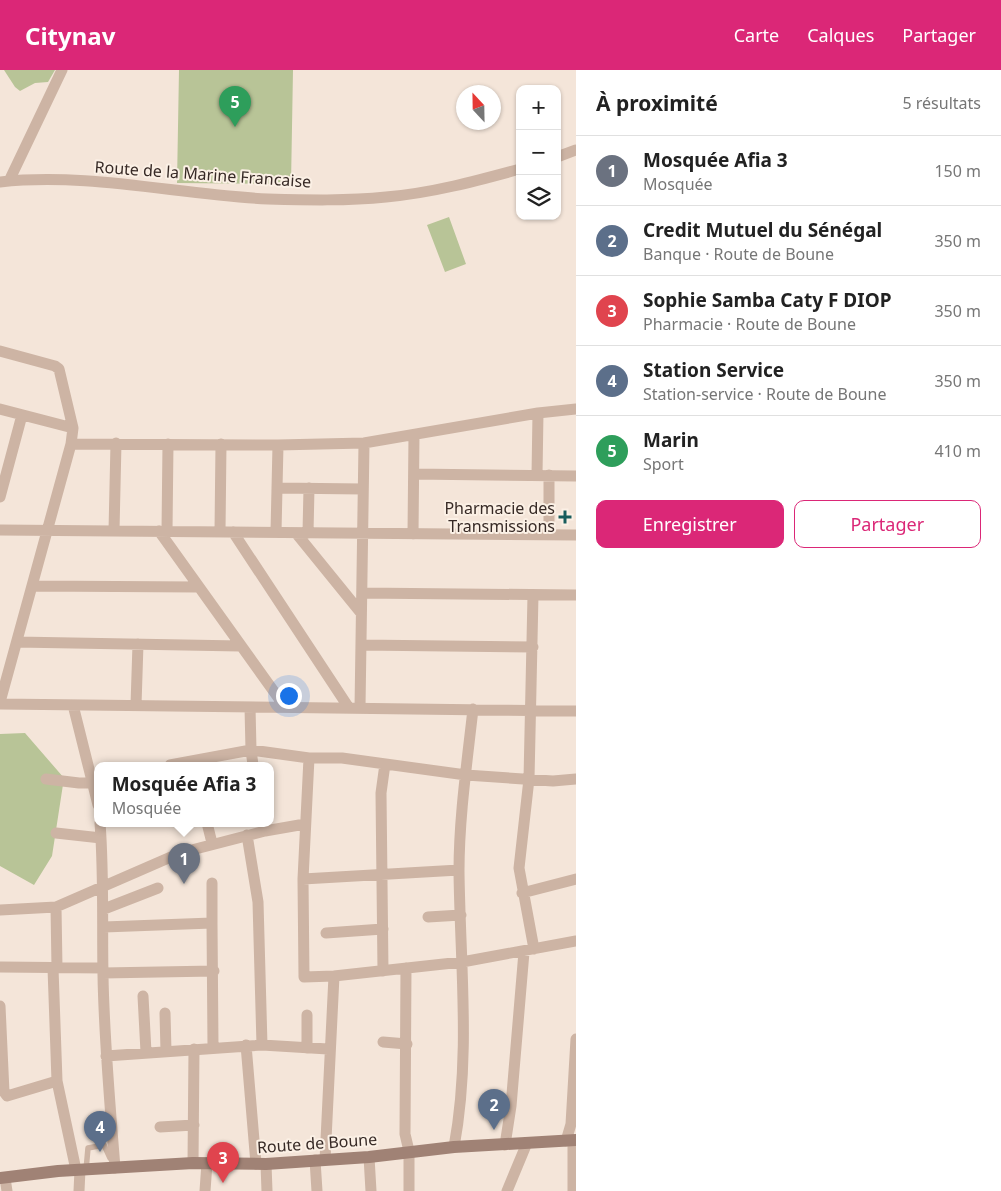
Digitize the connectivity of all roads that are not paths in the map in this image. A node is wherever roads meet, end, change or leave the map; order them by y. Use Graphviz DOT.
graph roads {
  1 [pos="62,70"];
  2 [pos="576,150"];
  3 [pos="561,156"];
  4 [pos="516,170"];
  5 [pos="5,182"];
  6 [pos="0,350"];
  7 [pos="0,409"];
  8 [pos="576,409"];
  9 [pos="538,413"];
  10 [pos="22,414"];
  11 [pos="73,428"];
  12 [pos="414,435"];
  13 [pos="116,443"];
  14 [pos="364,443"];
  15 [pos="71,444"];
  16 [pos="168,444"];
  17 [pos="221,444"];
  18 [pos="278,445"];
  19 [pos="414,474"];
  20 [pos="537,475"];
  21 [pos="550,475"];
  22 [pos="576,476"];
  23 [pos="277,488"];
  24 [pos="309,488"];
  25 [pos="364,489"];
  26 [pos="0,497"];
  27 [pos="0,530"];
  28 [pos="49,530"];
  29 [pos="114,531"];
  30 [pos="163,531"];
  31 [pos="220,532"];
  32 [pos="233,532"];
  33 [pos="276,532"];
  34 [pos="302,533"];
  35 [pos="363,533"];
  36 [pos="413,534"];
  37 [pos="548,535"];
  38 [pos="576,535"];
  39 [pos="33,586"];
  40 [pos="198,587"];
  41 [pos="362,593"];
  42 [pos="534,595"];
  43 [pos="576,595"];
  44 [pos="361,613"];
  45 [pos="17,642"];
  46 [pos="138,644"];
  47 [pos="361,645"];
  48 [pos="240,646"];
  49 [pos="533,646"];
  50 [pos="0,703"];
  51 [pos="72,705"];
  52 [pos="136,705"];
  53 [pos="250,707"];
  54 [pos="284,707"];
  55 [pos="355,708"];
  56 [pos="473,709"];
  57 [pos="532,710"];
  58 [pos="576,711"];
  59 [pos="251,750"];
  60 [pos="309,758"];
  61 [pos="197,762"];
  62 [pos="253,762"];
  63 [pos="386,764"];
  64 [pos="466,775"];
  65 [pos="94,776"];
  66 [pos="46,779"];
  67 [pos="529,779"];
  68 [pos="576,779"];
  69 [pos="94,783"];
  70 [pos="305,824"];
  71 [pos="274,826"];
  72 [pos="100,827"];
  73 [pos="208,827"];
  74 [pos="265,827"];
  75 [pos="56,833"];
  76 [pos="247,835"];
  77 [pos="101,838"];
  78 [pos="212,843"];
  79 [pos="459,870"];
  80 [pos="382,875"];
  81 [pos="302,879"];
  82 [pos="576,879"];
  83 [pos="212,883"];
  84 [pos="104,887"];
  85 [pos="158,888"];
  86 [pos="522,893"];
  87 [pos="56,906"];
  88 [pos="104,909"];
  89 [pos="0,910"];
  90 [pos="461,915"];
  91 [pos="428,917"];
  92 [pos="212,924"];
  93 [pos="104,927"];
  94 [pos="383,929"];
  95 [pos="326,934"];
  96 [pos="576,941"];
  97 [pos="529,951"];
  98 [pos="462,962"];
  99 [pos="0,967"];
  100 [pos="55,968"];
  101 [pos="406,968"];
  102 [pos="103,971"];
  103 [pos="214,971"];
  104 [pos="383,971"];
  105 [pos="334,976"];
  106 [pos="143,996"];
  107 [pos="0,1006"];
  108 [pos="165,1013"];
  109 [pos="307,1015"];
  110 [pos="576,1039"];
  111 [pos="383,1042"];
  112 [pos="262,1044"];
  113 [pos="407,1044"];
  114 [pos="246,1045"];
  115 [pos="214,1046"];
  116 [pos="307,1048"];
  117 [pos="194,1049"];
  118 [pos="328,1049"];
  119 [pos="146,1052"];
  120 [pos="166,1052"];
  121 [pos="106,1056"];
  122 [pos="1,1061"];
  123 [pos="57,1081"];
  124 [pos="194,1125"];
  125 [pos="160,1127"];
  126 [pos="572,1140"];
  127 [pos="527,1143"];
  128 [pos="505,1145"];
  129 [pos="454,1147"];
  130 [pos="409,1151"];
  131 [pos="369,1157"];
  132 [pos="320,1160"];
  133 [pos="193,1163"];
  134 [pos="207,1163"];
  135 [pos="261,1164"];
  136 [pos="114,1168"];
  137 [pos="81,1170"];
  138 [pos="3,1178"];
  139 [pos="7,1191"];
  140 [pos="80,1191"];
  141 [pos="205,1191"];
  142 [pos="267,1191"];
  143 [pos="317,1191"];
  144 [pos="371,1191"];
  145 [pos="409,1191"];
  146 [pos="507,1191"];
  147 [pos="574,1191"];
  1 -- 5 [label="street"];
  2 -- 3 [label="street"];
  4 -- 5 [label="street, Route de la Marine Francaise"];
  6 -- 11 [label="street"];
  7 -- 10 [label="street"];
  8 -- 9 [label="street"];
  9 -- 12 [label="street"];
  9 -- 20 [label="street"];
  10 -- 11 [label="street"];
  10 -- 26 [label="street"];
  11 -- 15 [label="street"];
  12 -- 14 [label="street"];
  12 -- 19 [label="street"];
  13 -- 15 [label="street"];
  13 -- 16 [label="street"];
  13 -- 29 [label="street"];
  14 -- 18 [label="street"];
  14 -- 25 [label="street"];
  15 -- 28 [label="street"];
  16 -- 17 [label="street"];
  16 -- 30 [label="street"];
  17 -- 18 [label="street"];
  17 -- 31 [label="street"];
  18 -- 23 [label="street"];
  19 -- 20 [label="street"];
  19 -- 36 [label="street"];
  20 -- 21 [label="street"];
  21 -- 22 [label="street"];
  21 -- 37 [label="street"];
  23 -- 24 [label="street"];
  23 -- 33 [label="street"];
  24 -- 25 [label="street"];
  24 -- 34 [label="street"];
  25 -- 35 [label="street"];
  27 -- 28 [label="street"];
  28 -- 29 [label="street"];
  28 -- 39 [label="street"];
  29 -- 30 [label="street"];
  30 -- 31 [label="street"];
  30 -- 40 [label="street"];
  31 -- 32 [label="street"];
  32 -- 33 [label="street"];
  32 -- 55 [label="street"];
  33 -- 34 [label="street"];
  34 -- 35 [label="street"];
  34 -- 44 [label="street"];
  35 -- 36 [label="street"];
  35 -- 41 [label="street"];
  36 -- 37 [label="street"];
  37 -- 38 [label="street"];
  39 -- 40 [label="street"];
  39 -- 45 [label="street"];
  40 -- 48 [label="street"];
  41 -- 42 [label="street"];
  41 -- 44 [label="street"];
  42 -- 43 [label="street"];
  42 -- 49 [label="street"];
  44 -- 47 [label="street"];
  45 -- 46 [label="street"];
  45 -- 50 [label="street"];
  46 -- 48 [label="street"];
  46 -- 52 [label="street"];
  47 -- 49 [label="street"];
  47 -- 55 [label="street"];
  48 -- 54 [label="street"];
  49 -- 57 [label="street"];
  50 -- 51 [label="street"];
  51 -- 52 [label="street"];
  51 -- 65 [label="street"];
  52 -- 53 [label="street"];
  53 -- 54 [label="street"];
  53 -- 59 [label="street"];
  54 -- 55 [label="street"];
  55 -- 56 [label="street"];
  56 -- 57 [label="street"];
  56 -- 64 [label="street"];
  57 -- 58 [label="street"];
  57 -- 67 [label="street"];
  59 -- 60 [label="street"];
  59 -- 61 [label="street"];
  59 -- 62 [label="street"];
  60 -- 63 [label="street"];
  60 -- 70 [label="street"];
  63 -- 64 [label="street"];
  63 -- 80 [label="street"];
  64 -- 67 [label="street"];
  64 -- 79 [label="street"];
  66 -- 69 [label="street"];
  67 -- 68 [label="street"];
  67 -- 86 [label="street"];
  70 -- 71 [label="street"];
  70 -- 81 [label="street"];
  72 -- 77 [label="street"];
  73 -- 78 [label="street"];
  74 -- 76 [label="street"];
  75 -- 77 [label="street"];
  76 -- 78 [label="street"];
  76 -- 112 [label="street"];
  77 -- 84 [label="street"];
  78 -- 84 [label="street"];
  79 -- 80 [label="street"];
  79 -- 90 [label="street"];
  80 -- 81 [label="street"];
  80 -- 94 [label="street"];
  81 -- 105 [label="street"];
  82 -- 86 [label="street"];
  83 -- 92 [label="street"];
  84 -- 87 [label="street"];
  84 -- 88 [label="street"];
  85 -- 88 [label="street"];
  86 -- 97 [label="street"];
  87 -- 89 [label="street"];
  87 -- 100 [label="street"];
  88 -- 93 [label="street"];
  90 -- 91 [label="street"];
  90 -- 98 [label="street"];
  92 -- 93 [label="street"];
  92 -- 103 [label="street"];
  93 -- 102 [label="street"];
  94 -- 95 [label="street"];
  94 -- 104 [label="street"];
  96 -- 97 [label="street"];
  97 -- 98 [label="street"];
  97 -- 128 [label="street"];
  98 -- 101 [label="street"];
  98 -- 129 [label="street"];
  99 -- 100 [label="street"];
  100 -- 102 [label="street"];
  100 -- 123 [label="street"];
  101 -- 104 [label="street"];
  101 -- 113 [label="street"];
  102 -- 103 [label="street"];
  102 -- 121 [label="street"];
  103 -- 115 [label="street"];
  104 -- 105 [label="street"];
  105 -- 118 [label="street"];
  106 -- 119 [label="street"];
  107 -- 122 [label="street"];
  108 -- 120 [label="street"];
  109 -- 116 [label="street"];
  110 -- 126 [label="street"];
  111 -- 113 [label="street"];
  112 -- 114 [label="street"];
  112 -- 116 [label="street"];
  113 -- 130 [label="street"];
  114 -- 115 [label="street"];
  114 -- 135 [label="street"];
  115 -- 117 [label="street"];
  116 -- 118 [label="street"];
  117 -- 120 [label="street"];
  117 -- 124 [label="street"];
  118 -- 132 [label="street"];
  119 -- 120 [label="street"];
  119 -- 121 [label="street"];
  121 -- 136 [label="street"];
  122 -- 123 [label="street"];
  123 -- 137 [label="street"];
  124 -- 125 [label="street"];
  124 -- 133 [label="street"];
  126 -- 127 [label="street, Route de Boune"];
  126 -- 147 [label="street"];
  127 -- 128 [label="street, Route de Boune"];
  127 -- 146 [label="street"];
  128 -- 129 [label="street, Route de Boune"];
  129 -- 130 [label="street, Route de Boune"];
  130 -- 131 [label="street, Route de Boune"];
  130 -- 145 [label="street"];
  131 -- 132 [label="street, Route de Boune"];
  131 -- 144 [label="street"];
  132 -- 135 [label="street, Route de Boune"];
  132 -- 143 [label="street"];
  133 -- 134 [label="street, Route de Boune"];
  133 -- 136 [label="street, Route de Boune"];
  134 -- 135 [label="street, Route de Boune"];
  134 -- 141 [label="street"];
  135 -- 142 [label="street"];
  136 -- 137 [label="street, Route de Boune"];
  136 -- 137 [label="lane"];
  137 -- 138 [label="street, Route de Boune"];
  137 -- 140 [label="street"];
  138 -- 139 [label="street"];
}
